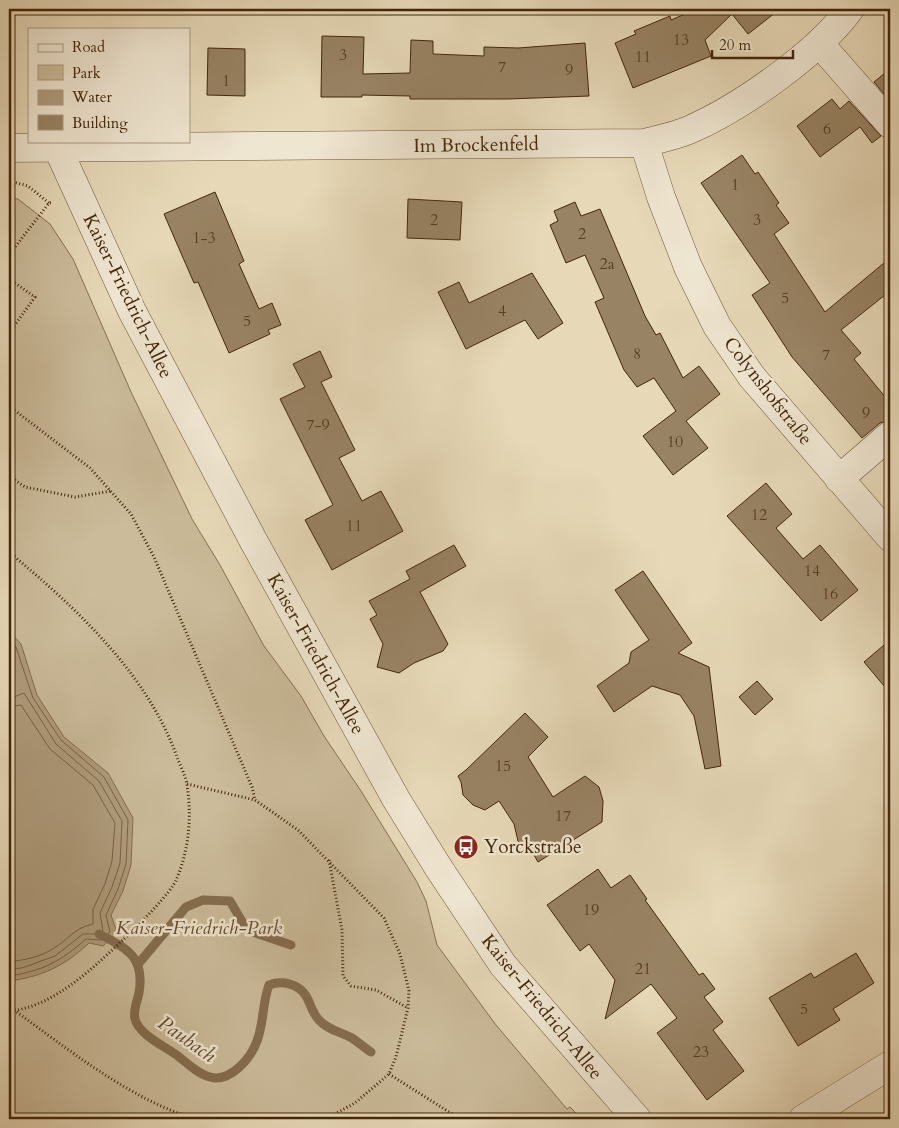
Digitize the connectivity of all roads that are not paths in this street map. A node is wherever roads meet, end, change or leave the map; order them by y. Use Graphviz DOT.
graph roads {
  1 [pos="850,9"];
  2 [pos="819,43"];
  3 [pos="890,124"];
  4 [pos="644,143"];
  5 [pos="9,148"];
  6 [pos="58,149"];
  7 [pos="890,435"];
  8 [pos="839,479"];
  9 [pos="890,537"];
  10 [pos="890,1065"];
  11 [pos="637,1119"];
  12 [pos="803,1119"];
  1 -- 2 [label="street, Im Brockenfeld"];
  2 -- 3 [label="street"];
  2 -- 4 [label="street, Im Brockenfeld"];
  4 -- 6 [label="street, Im Brockenfeld"];
  4 -- 8 [label="street, Colynshofstraße"];
  5 -- 6 [label="street, Im Brockenfeld"];
  6 -- 11 [label="street, Kaiser-Friedrich-Allee"];
  7 -- 8 [label="street"];
  8 -- 9 [label="street, Colynshofstraße"];
  10 -- 12 [label="street"];
}
